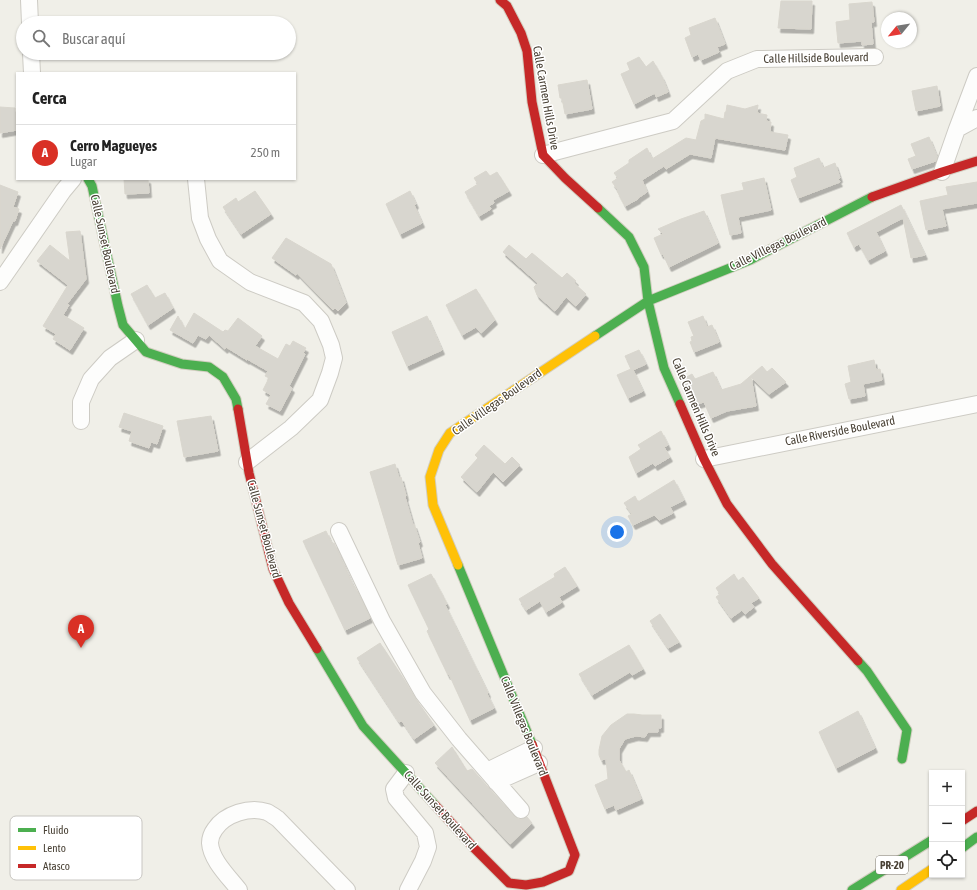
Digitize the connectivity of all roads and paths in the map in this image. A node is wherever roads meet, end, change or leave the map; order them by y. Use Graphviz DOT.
graph roads {
  1 [pos="29,0"];
  2 [pos="500,0"];
  3 [pos="30,16"];
  4 [pos="875,57"];
  5 [pos="31,60"];
  6 [pos="32,72"];
  7 [pos="977,76"];
  8 [pos="977,118"];
  9 [pos="957,129"];
  10 [pos="543,155"];
  11 [pos="977,161"];
  12 [pos="942,172"];
  13 [pos="72,180"];
  14 [pos="89,180"];
  15 [pos="196,180"];
  16 [pos="0,282"];
  17 [pos="648,301"];
  18 [pos="136,340"];
  19 [pos="977,404"];
  20 [pos="81,421"];
  21 [pos="704,458"];
  22 [pos="247,462"];
  23 [pos="339,531"];
  24 [pos="534,748"];
  25 [pos="902,759"];
  26 [pos="540,763"];
  27 [pos="406,772"];
  28 [pos="492,776"];
  29 [pos="521,810"];
  30 [pos="977,811"];
  31 [pos="965,819"];
  32 [pos="977,837"];
  33 [pos="929,842"];
  34 [pos="965,846"];
  35 [pos="569,871"];
  36 [pos="929,871"];
  37 [pos="239,890"];
  38 [pos="347,890"];
  39 [pos="408,890"];
  40 [pos="852,890"];
  41 [pos="901,890"];
  1 -- 3 [label="street"];
  2 -- 10 [label="main road, Calle Carmen Hills Drive"];
  4 -- 10 [label="street, Calle Hillside Boulevard"];
  5 -- 6 [label="street"];
  7 -- 9 [label="street"];
  8 -- 9 [label="street"];
  9 -- 12 [label="street"];
  10 -- 17 [label="main road, Calle Carmen Hills Drive"];
  11 -- 12 [label="main road, Calle Villegas Boulevard"];
  12 -- 17 [label="main road, Calle Villegas Boulevard"];
  13 -- 16 [label="street"];
  14 -- 18 [label="main road, Calle Sunset Boulevard"];
  15 -- 22 [label="street"];
  17 -- 21 [label="main road, Calle Carmen Hills Drive"];
  17 -- 24 [label="main road, Calle Villegas Boulevard"];
  18 -- 20 [label="street"];
  18 -- 22 [label="main road, Calle Sunset Boulevard"];
  19 -- 21 [label="street, Calle Riverside Boulevard"];
  21 -- 25 [label="main road, Calle Carmen Hills Drive"];
  22 -- 27 [label="main road, Calle Sunset Boulevard"];
  23 -- 28 [label="street"];
  24 -- 26 [label="main road, Calle Villegas Boulevard"];
  24 -- 28 [label="street"];
  26 -- 28 [label="street"];
  26 -- 35 [label="main road, Calle Villegas Boulevard"];
  27 -- 35 [label="main road, Calle Sunset Boulevard"];
  27 -- 39 [label="street"];
  28 -- 29 [label="street"];
  30 -- 31 [label="main road"];
  32 -- 34 [label="main road"];
  33 -- 40 [label="main road, PR-20"];
  36 -- 41 [label="main road, PR-20"];
  37 -- 38 [label="street"];
}
